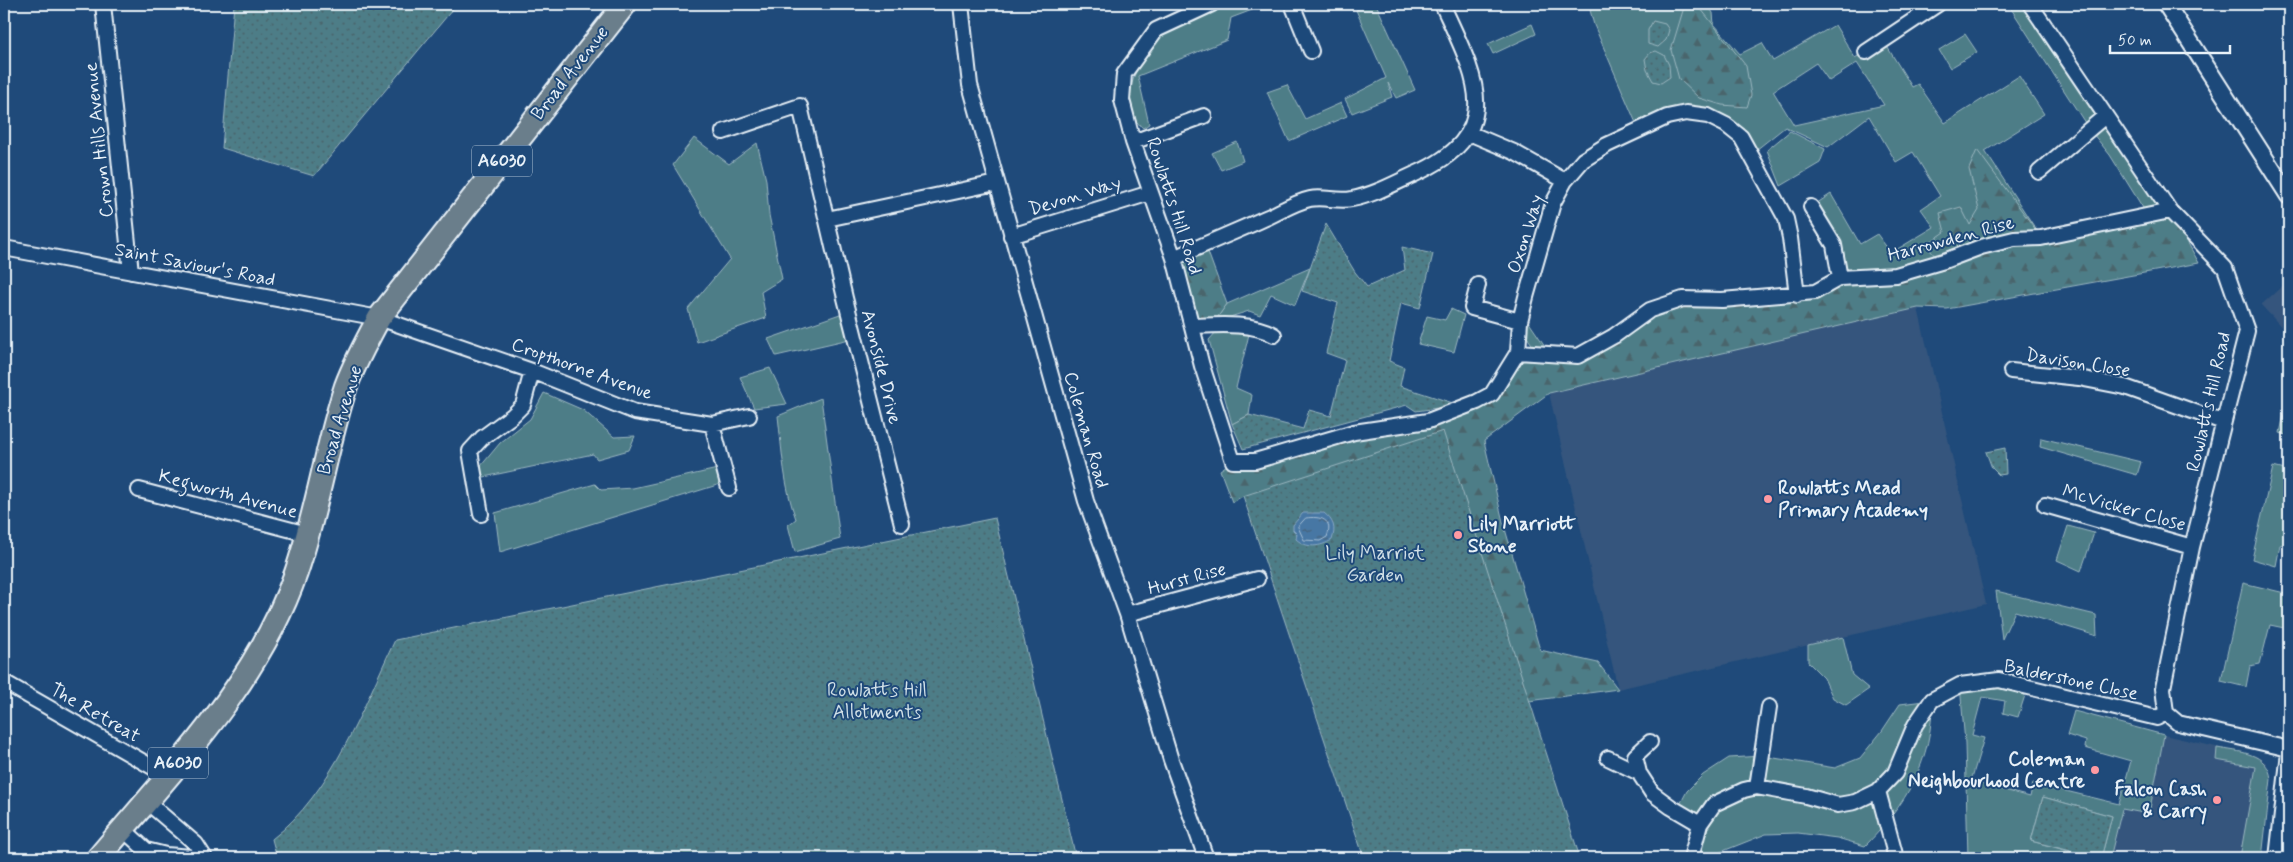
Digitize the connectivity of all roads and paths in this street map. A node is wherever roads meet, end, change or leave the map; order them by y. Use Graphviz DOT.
graph roads {
  1 [pos="103,4"];
  2 [pos="625,4"];
  3 [pos="961,4"];
  4 [pos="1212,4"];
  5 [pos="1292,4"];
  6 [pos="1442,4"];
  7 [pos="1938,4"];
  8 [pos="2030,4"];
  9 [pos="2166,4"];
  10 [pos="1311,51"];
  11 [pos="1866,52"];
  12 [pos="1204,116"];
  13 [pos="2105,116"];
  14 [pos="722,132"];
  15 [pos="1469,133"];
  16 [pos="1133,142"];
  17 [pos="2039,172"];
  18 [pos="1565,181"];
  19 [pos="996,183"];
  20 [pos="1150,193"];
  21 [pos="2289,196"];
  22 [pos="1811,207"];
  23 [pos="2170,212"];
  24 [pos="827,219"];
  25 [pos="1011,236"];
  26 [pos="4,248"];
  27 [pos="1174,258"];
  28 [pos="131,272"];
  29 [pos="1840,278"];
  30 [pos="1478,285"];
  31 [pos="1796,295"];
  32 [pos="379,318"];
  33 [pos="1520,322"];
  34 [pos="1193,326"];
  35 [pos="1274,335"];
  36 [pos="1518,352"];
  37 [pos="532,371"];
  38 [pos="2011,371"];
  39 [pos="749,416"];
  40 [pos="2222,422"];
  41 [pos="712,424"];
  42 [pos="1233,460"];
  43 [pos="729,488"];
  44 [pos="139,490"];
  45 [pos="2045,505"];
  46 [pos="480,514"];
  47 [pos="902,524"];
  48 [pos="307,534"];
  49 [pos="2192,547"];
  50 [pos="1257,579"];
  51 [pos="1127,614"];
  52 [pos="4,682"];
  53 [pos="1769,707"];
  54 [pos="2166,712"];
  55 [pos="1650,742"];
  56 [pos="2289,751"];
  57 [pos="1608,758"];
  58 [pos="1638,773"];
  59 [pos="168,776"];
  60 [pos="1757,788"];
  61 [pos="1878,791"];
  62 [pos="147,802"];
  63 [pos="1700,824"];
  64 [pos="123,829"];
  65 [pos="98,858"];
  66 [pos="205,858"];
  67 [pos="1206,858"];
  68 [pos="1690,858"];
  69 [pos="1896,858"];
  70 [pos="2277,858"];
  1 -- 28 [label="street, Crown Hills Avenue"];
  2 -- 32 [label="highway, Broad Avenue / A6030"];
  3 -- 19 [label="street, Coleman Road"];
  4 -- 16 [label="street, Rowlatts Hill Road"];
  5 -- 10 [label="street"];
  6 -- 15 [label="street"];
  7 -- 11 [label="street"];
  8 -- 13 [label="street, Rowlatts Hill Road"];
  9 -- 21 [label="street"];
  12 -- 16 [label="street"];
  13 -- 17 [label="street"];
  13 -- 23 [label="street, Rowlatts Hill Road"];
  14 -- 24 [label="street, Avonside Drive"];
  15 -- 18 [label="street"];
  15 -- 27 [label="street"];
  16 -- 20 [label="street, Rowlatts Hill Road"];
  18 -- 31 [label="street, Oxon Way"];
  18 -- 33 [label="street, Oxon Way"];
  19 -- 24 [label="street"];
  19 -- 25 [label="street, Coleman Road"];
  20 -- 25 [label="street, Devon Way"];
  20 -- 27 [label="street, Rowlatts Hill Road"];
  22 -- 29 [label="street"];
  23 -- 29 [label="street, Harrowden Rise"];
  23 -- 40 [label="street, Rowlatts Hill Road"];
  24 -- 47 [label="street, Avonside Drive"];
  25 -- 51 [label="street, Coleman Road"];
  26 -- 28 [label="street, Saint Saviour's Road"];
  27 -- 34 [label="street, Rowlatts Hill Road"];
  28 -- 32 [label="street, Saint Saviour's Road"];
  29 -- 31 [label="street, Harrowden Rise"];
  30 -- 33 [label="street"];
  31 -- 36 [label="street, Harrowden Rise"];
  32 -- 37 [label="street, Cropthorne Avenue"];
  32 -- 48 [label="highway, Broad Avenue / A6030"];
  33 -- 36 [label="street, Oxon Way"];
  34 -- 35 [label="street"];
  34 -- 42 [label="street, Rowlatts Hill Road"];
  36 -- 42 [label="street, Oxon Way"];
  37 -- 41 [label="street, Cropthorne Avenue"];
  37 -- 46 [label="street"];
  38 -- 40 [label="street, Davison Close"];
  39 -- 41 [label="street"];
  40 -- 49 [label="street, Rowlatts Hill Road"];
  41 -- 43 [label="street"];
  44 -- 48 [label="street, Kegworth Avenue"];
  45 -- 49 [label="street, McVicker Close"];
  48 -- 59 [label="highway, Broad Avenue / A6030"];
  49 -- 54 [label="street, Rowlatts Hill Road"];
  50 -- 51 [label="street, Hurst Rise"];
  51 -- 67 [label="street, Coleman Road"];
  52 -- 59 [label="street, The Retreat"];
  53 -- 60 [label="street"];
  54 -- 56 [label="street"];
  54 -- 61 [label="street, Balderstone Close"];
  55 -- 58 [label="street"];
  56 -- 70 [label="street"];
  57 -- 58 [label="street"];
  58 -- 63 [label="street"];
  59 -- 62 [label="highway, Broad Avenue / A6030"];
  60 -- 61 [label="street, Balderstone Close"];
  60 -- 63 [label="street, Balderstone Close"];
  61 -- 69 [label="street"];
  62 -- 64 [label="highway, Broad Avenue / A6030"];
  62 -- 66 [label="street"];
  63 -- 68 [label="street, Balderstone Close"];
  64 -- 65 [label="highway, Broad Avenue / A6030"];
  64 -- 66 [label="street"];
}
